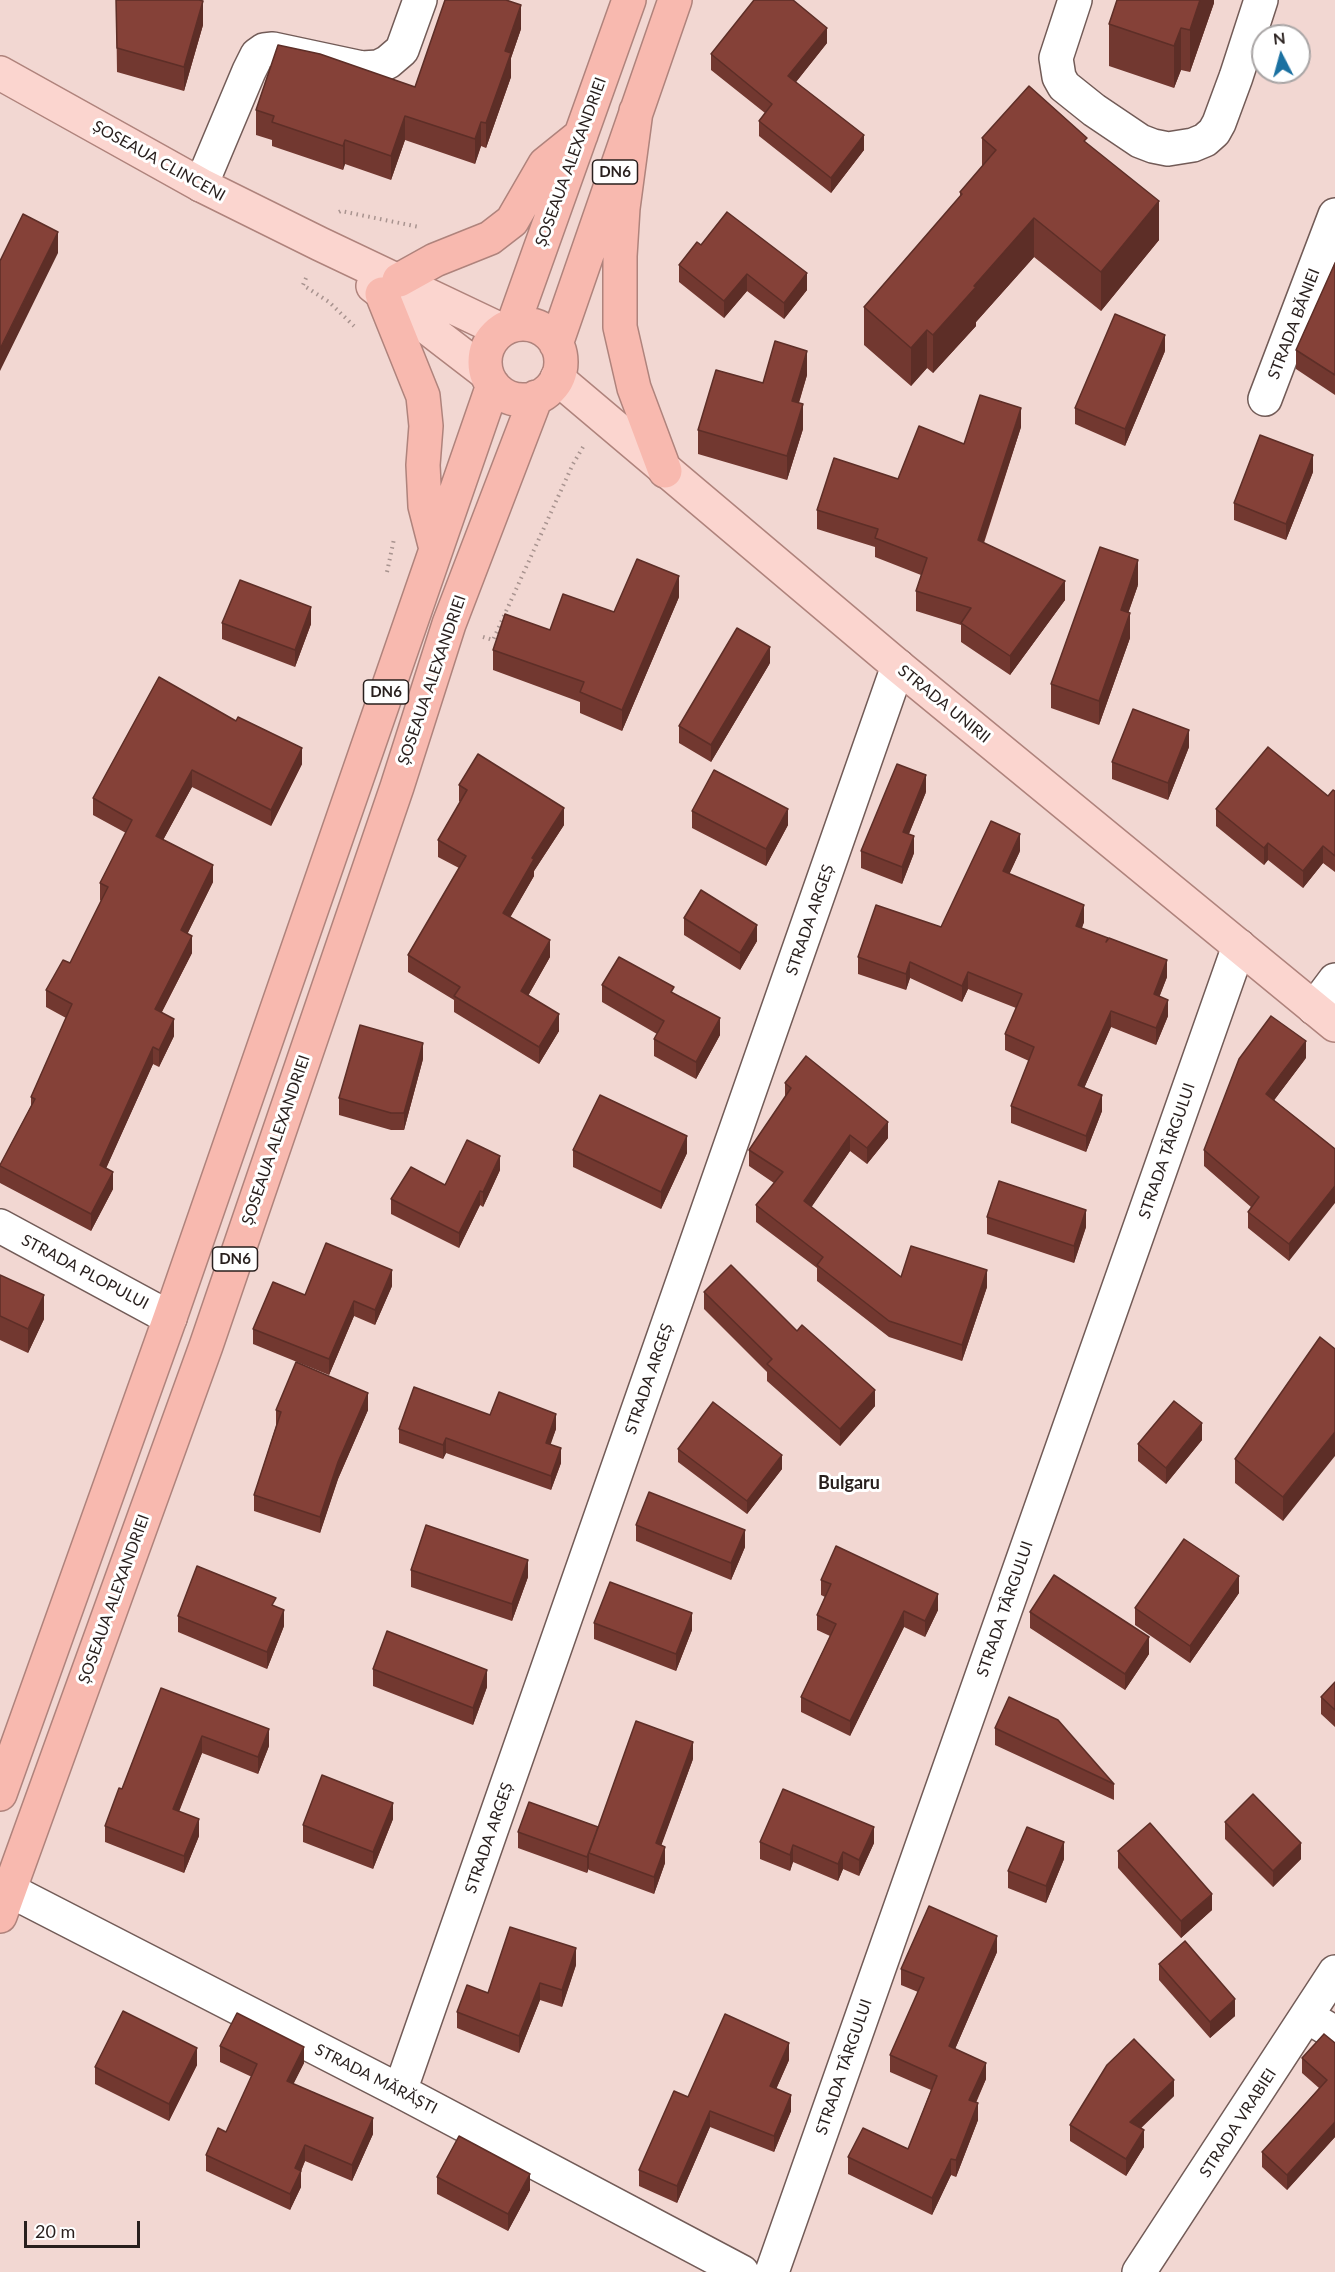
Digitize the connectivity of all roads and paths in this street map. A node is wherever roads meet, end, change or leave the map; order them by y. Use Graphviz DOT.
graph roads {
  1 [pos="420,0"];
  2 [pos="629,0"];
  3 [pos="675,0"];
  4 [pos="1075,0"];
  5 [pos="1261,0"];
  6 [pos="0,73"];
  7 [pos="636,111"];
  8 [pos="581,135"];
  9 [pos="201,185"];
  10 [pos="1335,215"];
  11 [pos="391,287"];
  12 [pos="507,327"];
  13 [pos="556,344"];
  14 [pos="489,379"];
  15 [pos="547,388"];
  16 [pos="1265,399"];
  17 [pos="601,416"];
  18 [pos="665,471"];
  19 [pos="436,549"];
  20 [pos="493,640"];
  21 [pos="898,666"];
  22 [pos="1239,946"];
  23 [pos="1335,980"];
  24 [pos="1324,1016"];
  25 [pos="0,1226"];
  26 [pos="170,1318"];
  27 [pos="0,1794"];
  28 [pos="5,1903"];
  29 [pos="1335,1972"];
  30 [pos="1308,2017"];
  31 [pos="1335,2033"];
  32 [pos="400,2091"];
  33 [pos="742,2272"];
  34 [pos="772,2272"];
  35 [pos="1139,2272"];
  1 -- 9 [label="street"];
  2 -- 8 [label="highway, ȘOSEAUA ALEXANDRIEI / DN6"];
  3 -- 7 [label="highway, DN6"];
  4 -- 5 [label="street"];
  6 -- 9 [label="main road, ȘOSEAUA CLINCENI"];
  7 -- 13 [label="highway, DN6"];
  7 -- 18 [label="highway"];
  8 -- 11 [label="highway"];
  8 -- 12 [label="highway, ȘOSEAUA ALEXANDRIEI / DN6"];
  9 -- 11 [label="main road, ȘOSEAUA CLINCENI"];
  10 -- 16 [label="street, STRADA BĂNIEI"];
  11 -- 12 [label="main road, ȘOSEAUA CLINCENI"];
  11 -- 14 [label="main road, ȘOSEAUA CLINCENI"];
  11 -- 19 [label="highway"];
  12 -- 13 [label="highway"];
  12 -- 14 [label="highway, DN6"];
  13 -- 15 [label="highway, DN6"];
  14 -- 15 [label="highway"];
  14 -- 19 [label="highway, DN6"];
  15 -- 17 [label="main road, STRADA UNIRII"];
  15 -- 28 [label="highway, ȘOSEAUA ALEXANDRIEI / DN6"];
  17 -- 18 [label="main road, STRADA UNIRII"];
  17 -- 20 [label="path"];
  18 -- 21 [label="main road, STRADA UNIRII"];
  19 -- 26 [label="highway, DN6"];
  21 -- 22 [label="main road, STRADA UNIRII"];
  21 -- 32 [label="street, STRADA ARGEȘ"];
  22 -- 24 [label="main road, STRADA UNIRII"];
  22 -- 34 [label="street, STRADA TÂRGULUI"];
  23 -- 24 [label="street"];
  25 -- 26 [label="street, STRADA PLOPULUI"];
  26 -- 27 [label="highway, DN6"];
  28 -- 32 [label="street, STRADA MĂRĂȘTI"];
  29 -- 30 [label="street, STRADA VRABIEI"];
  30 -- 31 [label="street"];
  30 -- 35 [label="street, STRADA VRABIEI"];
  32 -- 33 [label="street, STRADA MĂRĂȘTI"];
}
